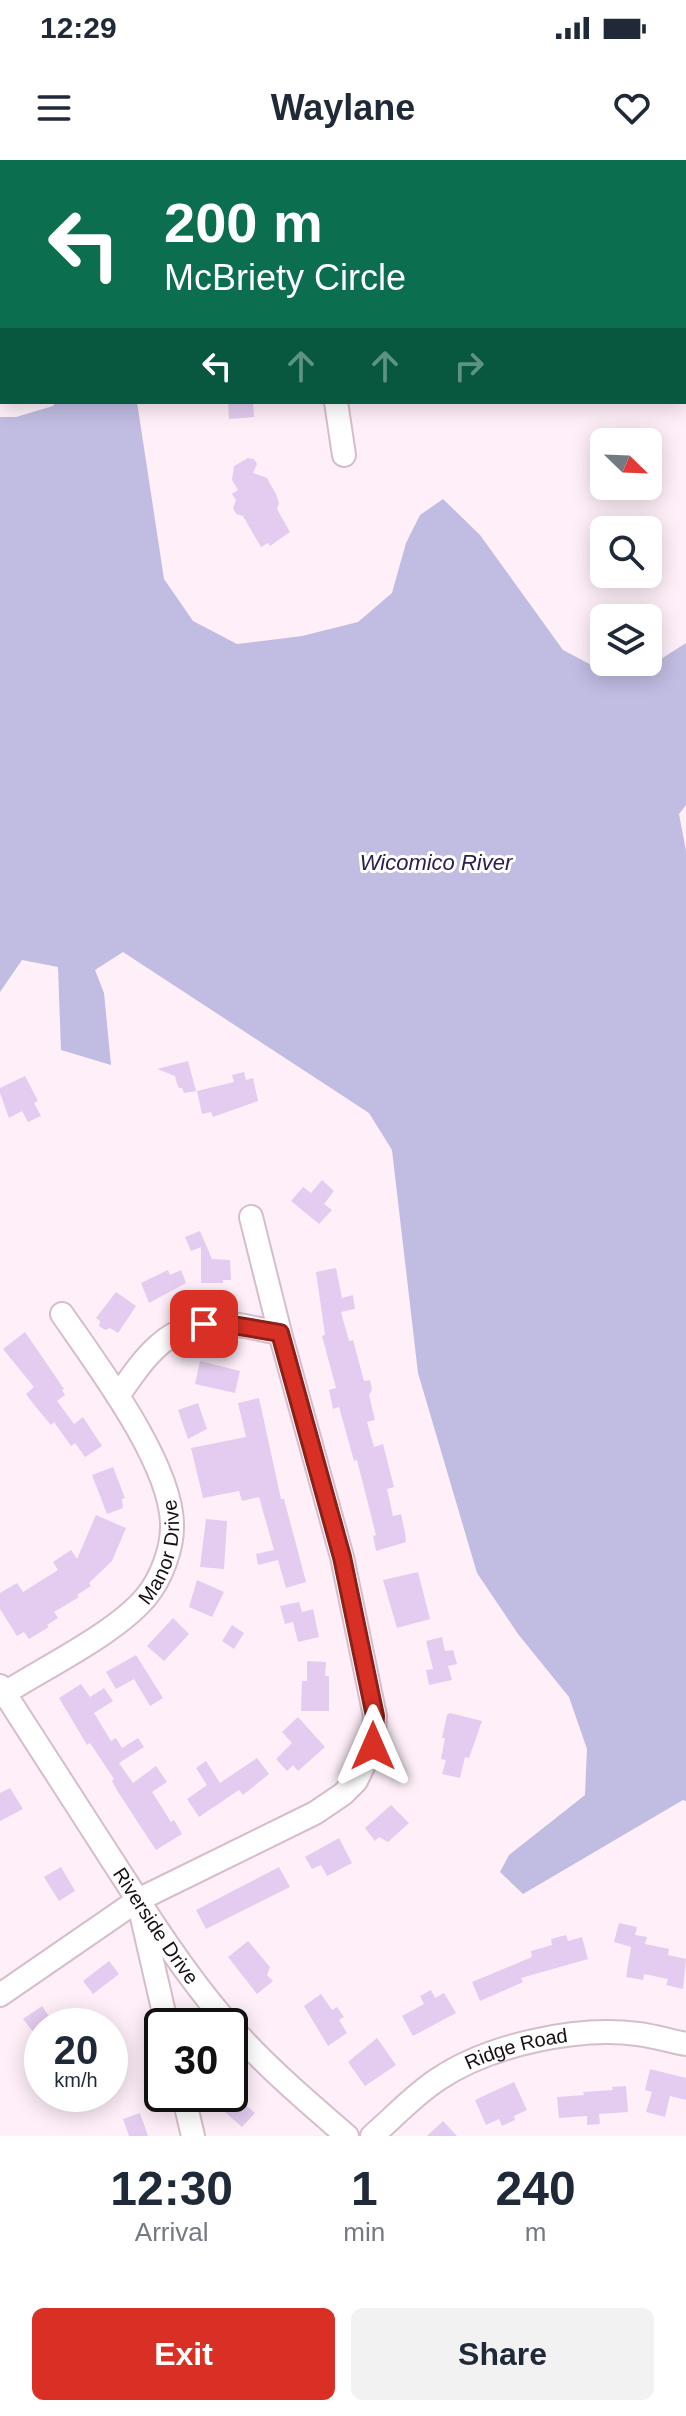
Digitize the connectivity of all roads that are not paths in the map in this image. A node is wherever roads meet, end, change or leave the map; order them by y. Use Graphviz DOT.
graph roads {
  1 [pos="336,404"];
  2 [pos="344,455"];
  3 [pos="251,1217"];
  4 [pos="62,1314"];
  5 [pos="280,1333"];
  6 [pos="118,1396"];
  7 [pos="2,1690"];
  8 [pos="138,1900"];
  9 [pos="0,1995"];
  10 [pos="163,2008"];
  11 [pos="211,2008"];
  12 [pos="686,2044"];
  13 [pos="248,2048"];
  14 [pos="187,2112"];
  15 [pos="193,2136"];
  16 [pos="347,2136"];
  17 [pos="372,2136"];
  1 -- 2 [label="street"];
  3 -- 5 [label="street"];
  4 -- 6 [label="street, Manor Drive"];
  5 -- 6 [label="street"];
  5 -- 8 [label="street"];
  6 -- 7 [label="street, Manor Drive"];
  7 -- 8 [label="street, Riverside Drive"];
  8 -- 9 [label="street"];
  8 -- 10 [label="street"];
  8 -- 11 [label="street, Riverside Drive"];
  12 -- 17 [label="street, Ridge Road"];
  13 -- 16 [label="street, Riverside Drive"];
  14 -- 15 [label="street"];
}
